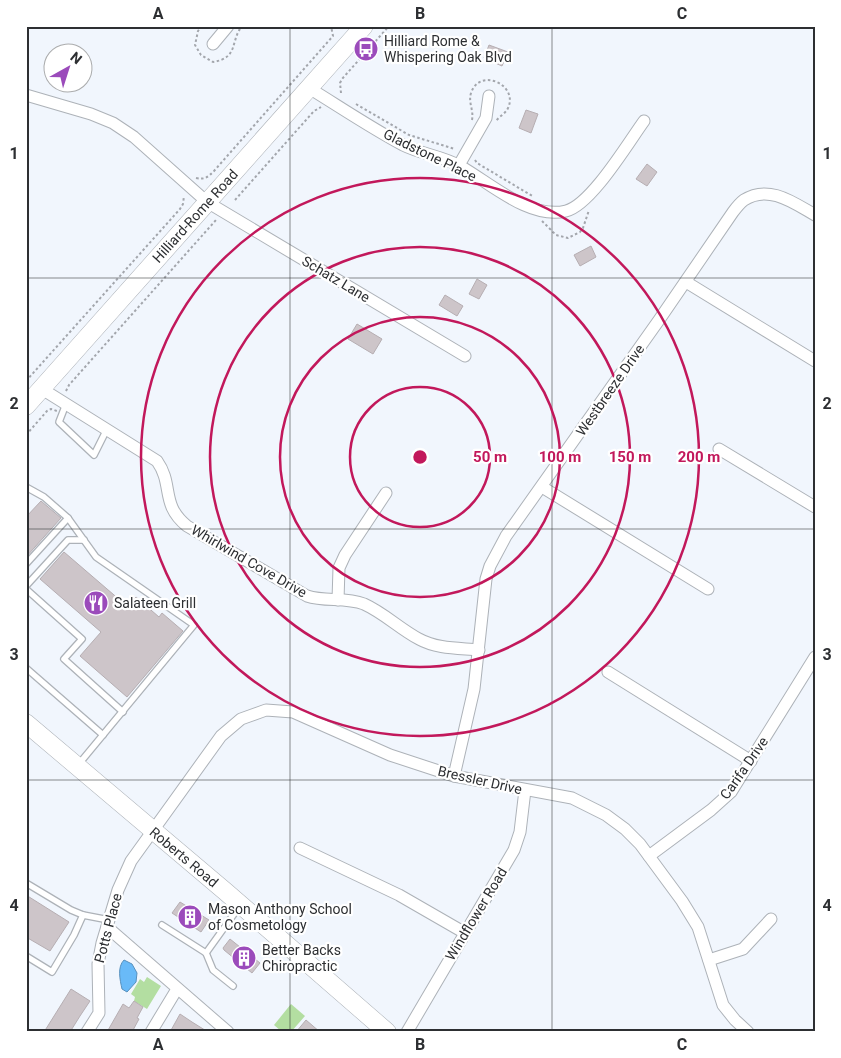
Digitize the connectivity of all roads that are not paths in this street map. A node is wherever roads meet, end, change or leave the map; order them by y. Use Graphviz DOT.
graph roads {
  1 [pos="228,26"];
  2 [pos="357,29"];
  3 [pos="213,44"];
  4 [pos="309,88"];
  5 [pos="26,95"];
  6 [pos="489,96"];
  7 [pos="644,121"];
  8 [pos="459,165"];
  9 [pos="207,202"];
  10 [pos="815,215"];
  11 [pos="686,282"];
  12 [pos="465,356"];
  13 [pos="815,360"];
  14 [pos="34,385"];
  15 [pos="66,399"];
  16 [pos="26,406"];
  17 [pos="107,429"];
  18 [pos="719,449"];
  19 [pos="26,487"];
  20 [pos="542,487"];
  21 [pos="386,493"];
  22 [pos="815,506"];
  23 [pos="68,518"];
  24 [pos="84,540"];
  25 [pos="26,564"];
  26 [pos="26,588"];
  27 [pos="708,589"];
  28 [pos="338,600"];
  29 [pos="479,650"];
  30 [pos="815,657"];
  31 [pos="26,668"];
  32 [pos="608,672"];
  33 [pos="123,712"];
  34 [pos="26,723"];
  35 [pos="103,736"];
  36 [pos="751,761"];
  37 [pos="76,767"];
  38 [pos="454,776"];
  39 [pos="525,790"];
  40 [pos="153,831"];
  41 [pos="300,848"];
  42 [pos="649,856"];
  43 [pos="26,883"];
  44 [pos="240,905"];
  45 [pos="83,915"];
  46 [pos="771,919"];
  47 [pos="108,924"];
  48 [pos="162,924"];
  49 [pos="465,933"];
  50 [pos="206,953"];
  51 [pos="26,956"];
  52 [pos="709,960"];
  53 [pos="233,986"];
  54 [pos="177,989"];
  55 [pos="87,1032"];
  56 [pos="151,1032"];
  57 [pos="228,1032"];
  58 [pos="386,1032"];
  59 [pos="407,1032"];
  60 [pos="748,1032"];
  1 -- 3 [label="street"];
  2 -- 4 [label="main road, Hilliard-Rome Road"];
  4 -- 8 [label="street, Gladstone Place"];
  4 -- 9 [label="main road, Hilliard-Rome Road"];
  5 -- 9 [label="street, Schatz Lane"];
  6 -- 8 [label="street"];
  7 -- 8 [label="street, Gladstone Place"];
  9 -- 12 [label="street, Schatz Lane"];
  9 -- 14 [label="main road, Hilliard-Rome Road"];
  10 -- 11 [label="street, Westbreeze Drive"];
  11 -- 13 [label="street"];
  11 -- 20 [label="street, Westbreeze Drive"];
  14 -- 15 [label="street, Whirlwind Cove Drive"];
  14 -- 16 [label="main road, Hilliard-Rome Road"];
  15 -- 17 [label="street, Whirlwind Cove Drive"];
  15 -- 17 [label="lane"];
  17 -- 28 [label="street, Whirlwind Cove Drive"];
  18 -- 22 [label="street"];
  19 -- 23 [label="lane"];
  20 -- 27 [label="street"];
  20 -- 29 [label="street, Westbreeze Drive"];
  21 -- 28 [label="street"];
  23 -- 24 [label="lane"];
  23 -- 25 [label="lane"];
  24 -- 26 [label="lane"];
  24 -- 33 [label="lane"];
  26 -- 33 [label="lane"];
  28 -- 29 [label="street, Whirlwind Cove Drive"];
  29 -- 38 [label="street, Westbreeze Drive"];
  30 -- 36 [label="street, Carifa Drive"];
  31 -- 35 [label="lane"];
  32 -- 36 [label="street"];
  33 -- 35 [label="lane"];
  34 -- 37 [label="main road, Roberts Road"];
  35 -- 37 [label="lane"];
  36 -- 42 [label="street, Carifa Drive"];
  37 -- 40 [label="main road, Roberts Road"];
  38 -- 39 [label="street, Bressler Drive"];
  38 -- 40 [label="street, Bressler Drive"];
  39 -- 42 [label="street, Bressler Drive"];
  39 -- 49 [label="street, Windflower Road"];
  40 -- 44 [label="main road, Roberts Road"];
  40 -- 47 [label="street, Potts Place"];
  41 -- 49 [label="street"];
  42 -- 52 [label="street, Bressler Drive"];
  43 -- 45 [label="lane"];
  44 -- 50 [label="lane"];
  44 -- 58 [label="main road, Roberts Road"];
  45 -- 47 [label="lane"];
  45 -- 51 [label="lane"];
  46 -- 52 [label="street"];
  47 -- 54 [label="street"];
  47 -- 55 [label="street, Potts Place"];
  48 -- 50 [label="lane"];
  49 -- 59 [label="street, Windflower Road"];
  50 -- 53 [label="lane"];
  52 -- 60 [label="street, Bressler Drive"];
  54 -- 56 [label="street"];
  54 -- 57 [label="street"];
}
